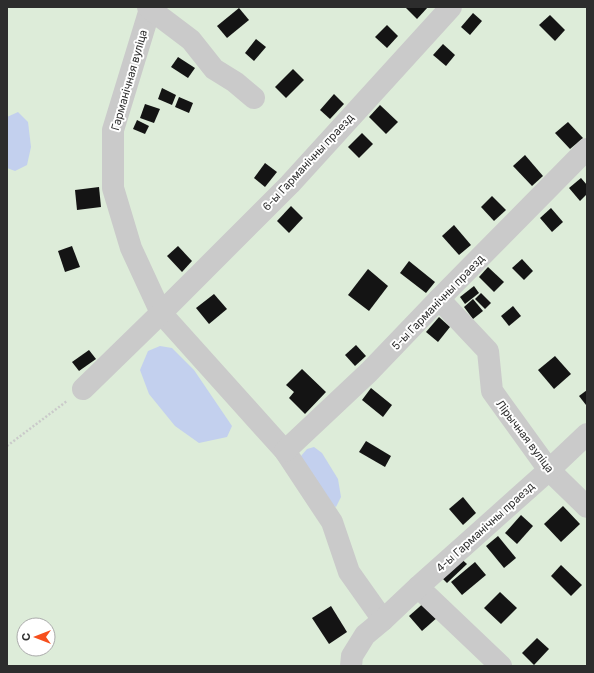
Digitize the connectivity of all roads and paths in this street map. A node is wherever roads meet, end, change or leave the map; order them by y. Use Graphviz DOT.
graph roads {
  1 [pos="451,7"];
  2 [pos="150,8"];
  3 [pos="254,98"];
  4 [pos="587,149"];
  5 [pos="439,299"];
  6 [pos="161,313"];
  7 [pos="83,389"];
  8 [pos="587,434"];
  9 [pos="7,446"];
  10 [pos="285,451"];
  11 [pos="549,470"];
  12 [pos="587,507"];
  13 [pos="418,587"];
  14 [pos="383,620"];
  15 [pos="351,666"];
  16 [pos="501,666"];
  1 -- 6 [label="lane, 6-ы Гарманічны праезд"];
  2 -- 3 [label="lane"];
  2 -- 6 [label="lane, Гарманічная вуліца"];
  4 -- 5 [label="lane, 5-ы Гарманічны праезд"];
  5 -- 10 [label="lane, 5-ы Гарманічны праезд"];
  5 -- 11 [label="lane, Лірычная вуліца"];
  6 -- 7 [label="lane, 6-ы Гарманічны праезд"];
  6 -- 10 [label="lane, Гарманічная вуліца"];
  7 -- 9 [label="path"];
  8 -- 11 [label="lane, 4-ы Гарманічны праезд"];
  10 -- 14 [label="lane, Гарманічная вуліца"];
  11 -- 12 [label="lane, Лірычная вуліца"];
  11 -- 13 [label="lane, 4-ы Гарманічны праезд"];
  13 -- 14 [label="lane, 4-ы Гарманічны праезд"];
  13 -- 16 [label="lane"];
  14 -- 15 [label="lane, 4-ы Гарманічны праезд"];
}
